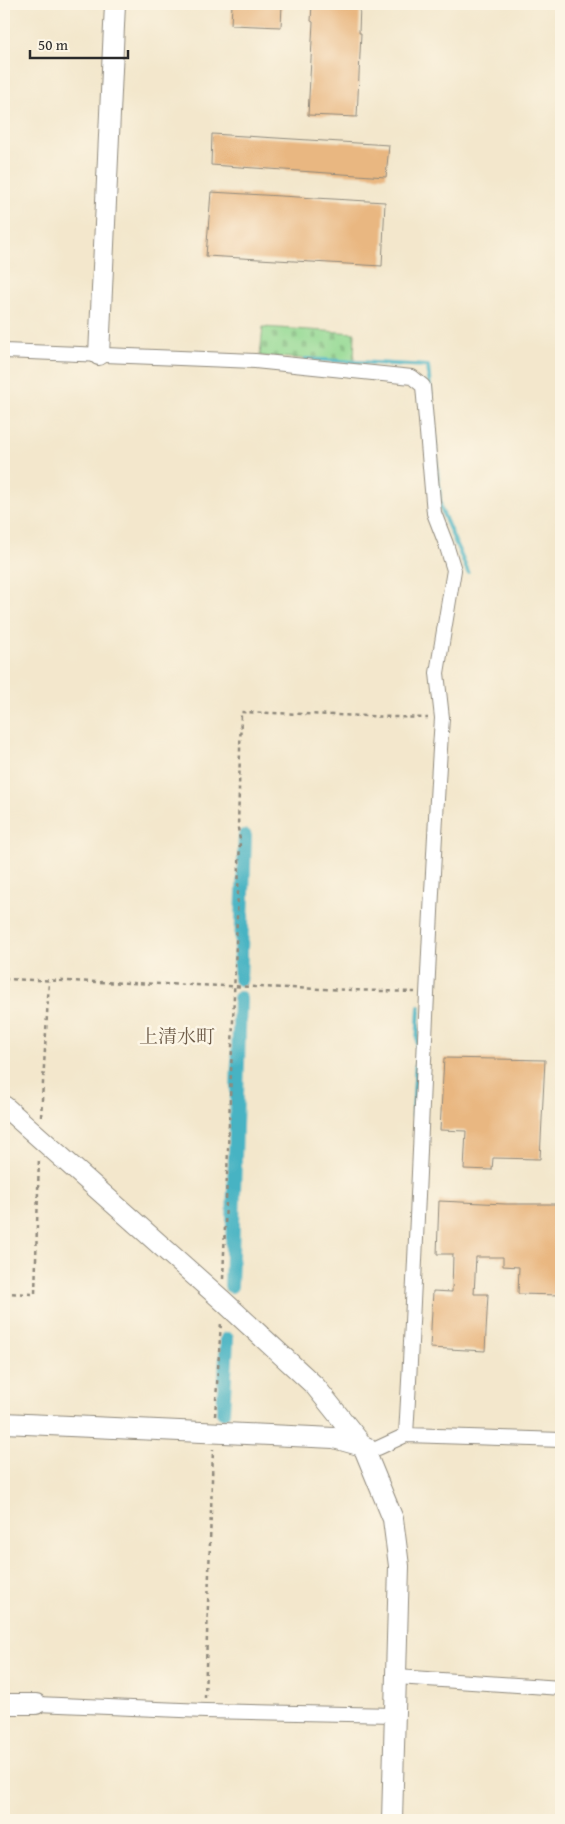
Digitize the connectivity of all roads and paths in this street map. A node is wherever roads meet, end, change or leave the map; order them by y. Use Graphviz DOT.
graph roads {
  1 [pos="115,4"];
  2 [pos="4,351"];
  3 [pos="99,355"];
  4 [pos="442,718"];
  5 [pos="4,979"];
  6 [pos="49,981"];
  7 [pos="233,986"];
  8 [pos="426,992"];
  9 [pos="4,1106"];
  10 [pos="39,1137"];
  11 [pos="4,1293"];
  12 [pos="222,1300"];
  13 [pos="4,1423"];
  14 [pos="214,1432"];
  15 [pos="406,1434"];
  16 [pos="561,1440"];
  17 [pos="370,1447"];
  18 [pos="397,1678"];
  19 [pos="561,1688"];
  20 [pos="4,1704"];
  21 [pos="36,1704"];
  22 [pos="205,1711"];
  23 [pos="396,1715"];
  24 [pos="392,1820"];
  1 -- 3 [label="street"];
  2 -- 3 [label="street"];
  3 -- 4 [label="street"];
  4 -- 7 [label="path"];
  4 -- 8 [label="street"];
  5 -- 6 [label="path"];
  6 -- 7 [label="path"];
  6 -- 10 [label="path"];
  7 -- 8 [label="path"];
  7 -- 12 [label="path"];
  8 -- 15 [label="street"];
  9 -- 10 [label="street"];
  10 -- 11 [label="path"];
  10 -- 12 [label="street"];
  12 -- 14 [label="path"];
  12 -- 17 [label="street"];
  13 -- 14 [label="street"];
  14 -- 17 [label="street"];
  14 -- 22 [label="path"];
  15 -- 16 [label="street"];
  15 -- 17 [label="street"];
  17 -- 18 [label="street"];
  18 -- 19 [label="street"];
  18 -- 23 [label="street"];
  20 -- 21 [label="street"];
  21 -- 22 [label="street"];
  22 -- 23 [label="street"];
  23 -- 24 [label="street"];
}
